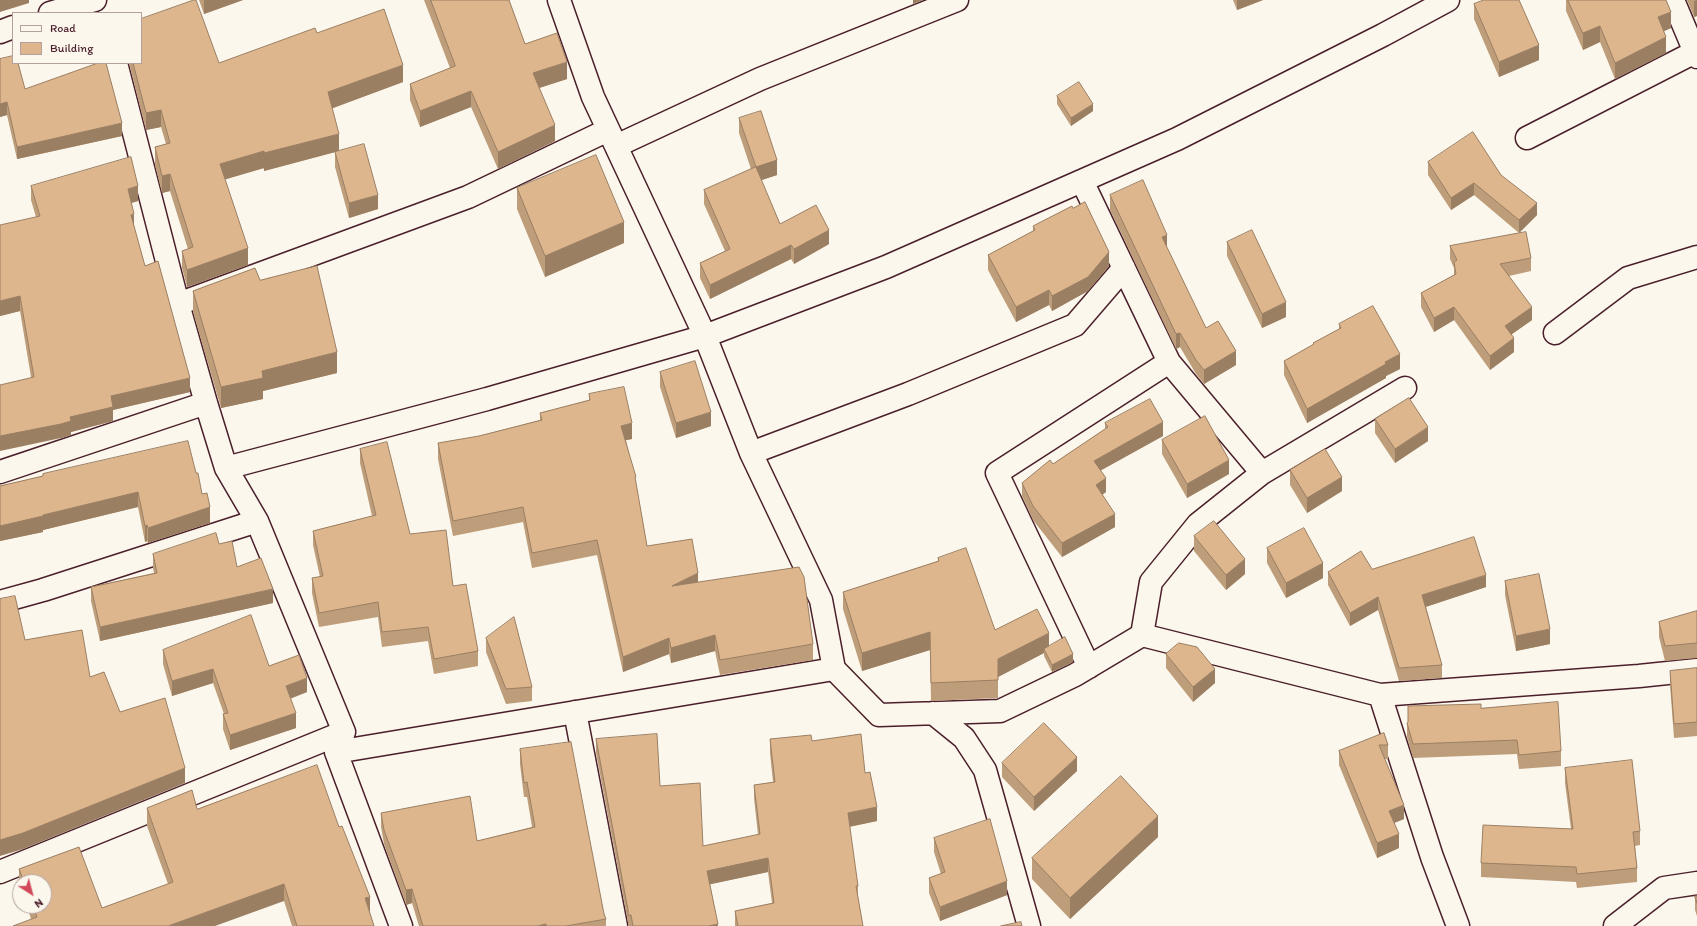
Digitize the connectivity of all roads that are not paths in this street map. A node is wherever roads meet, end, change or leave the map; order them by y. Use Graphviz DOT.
graph roads {
  1 [pos="40,0"];
  2 [pos="95,0"];
  3 [pos="99,0"];
  4 [pos="560,0"];
  5 [pos="957,0"];
  6 [pos="1448,0"];
  7 [pos="1674,0"];
  8 [pos="44,12"];
  9 [pos="53,12"];
  10 [pos="103,12"];
  11 [pos="12,27"];
  12 [pos="0,32"];
  13 [pos="1696,55"];
  14 [pos="116,64"];
  15 [pos="612,138"];
  16 [pos="1527,138"];
  17 [pos="1082,180"];
  18 [pos="1697,257"];
  19 [pos="1124,268"];
  20 [pos="178,304"];
  21 [pos="1554,333"];
  22 [pos="705,336"];
  23 [pos="1169,362"];
  24 [pos="1405,388"];
  25 [pos="206,403"];
  26 [pos="751,453"];
  27 [pos="226,468"];
  28 [pos="0,472"];
  29 [pos="1262,473"];
  30 [pos="257,521"];
  31 [pos="0,602"];
  32 [pos="1142,635"];
  33 [pos="1089,667"];
  34 [pos="834,669"];
  35 [pos="1697,670"];
  36 [pos="1380,695"];
  37 [pos="575,712"];
  38 [pos="933,713"];
  39 [pos="344,732"];
  40 [pos="336,752"];
  41 [pos="0,872"];
  42 [pos="1697,883"];
  43 [pos="401,926"];
  44 [pos="616,926"];
  45 [pos="1030,926"];
  46 [pos="1458,926"];
  47 [pos="1615,926"];
  1 -- 8 [label="street"];
  2 -- 9 [label="street"];
  3 -- 10 [label="street"];
  4 -- 15 [label="street"];
  5 -- 15 [label="street"];
  6 -- 17 [label="street"];
  7 -- 13 [label="street"];
  11 -- 12 [label="street"];
  13 -- 16 [label="street"];
  14 -- 20 [label="street"];
  15 -- 20 [label="street"];
  15 -- 22 [label="street"];
  17 -- 19 [label="street"];
  17 -- 22 [label="street"];
  18 -- 21 [label="street"];
  19 -- 23 [label="street"];
  19 -- 26 [label="street"];
  20 -- 25 [label="street"];
  22 -- 26 [label="street"];
  22 -- 27 [label="street"];
  23 -- 29 [label="street"];
  23 -- 33 [label="street"];
  24 -- 29 [label="street"];
  25 -- 27 [label="street"];
  25 -- 28 [label="street"];
  26 -- 34 [label="street"];
  27 -- 30 [label="street"];
  29 -- 32 [label="street"];
  30 -- 31 [label="street"];
  30 -- 39 [label="street"];
  32 -- 33 [label="street"];
  32 -- 36 [label="street"];
  33 -- 38 [label="street"];
  34 -- 37 [label="street"];
  34 -- 38 [label="street"];
  35 -- 36 [label="street"];
  36 -- 46 [label="street"];
  37 -- 40 [label="street"];
  37 -- 44 [label="street"];
  38 -- 45 [label="street"];
  39 -- 40 [label="street"];
  39 -- 41 [label="street"];
  40 -- 43 [label="street"];
  42 -- 47 [label="street"];
}
